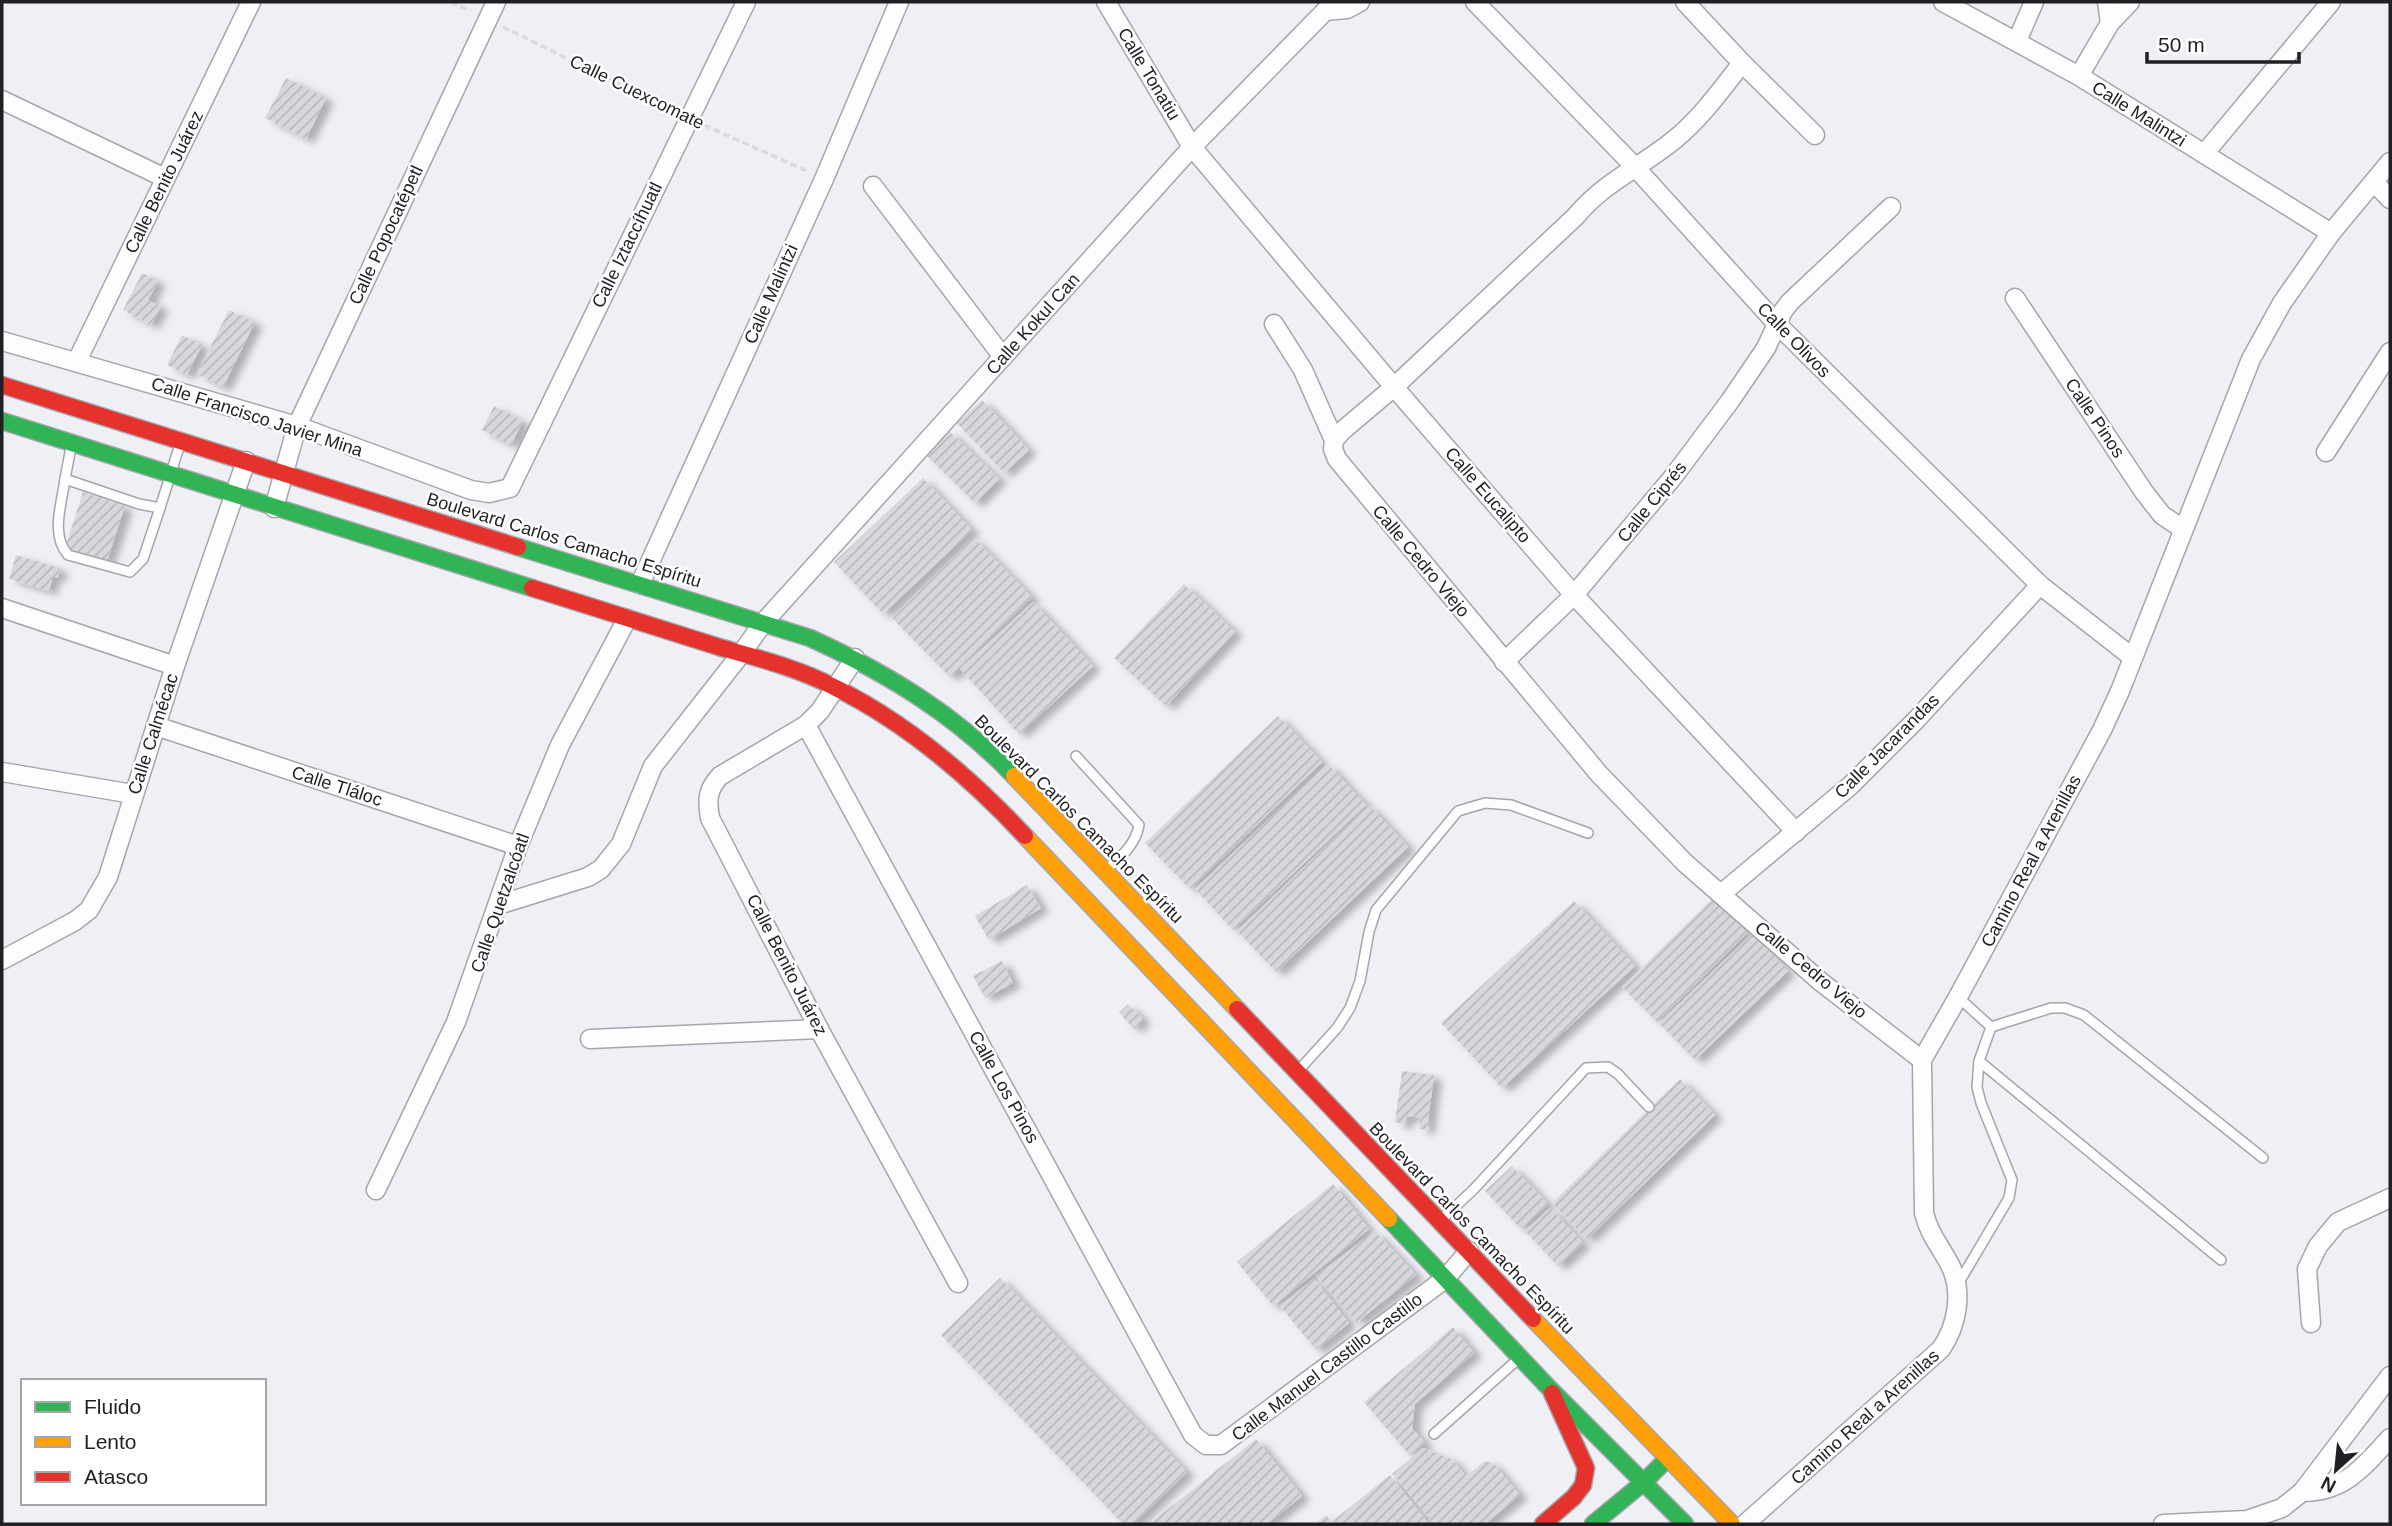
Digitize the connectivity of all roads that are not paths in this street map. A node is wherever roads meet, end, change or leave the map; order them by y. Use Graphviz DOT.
graph roads {
  1 [pos="251,2"];
  2 [pos="496,2"];
  3 [pos="746,2"];
  4 [pos="899,2"];
  5 [pos="1106,2"];
  6 [pos="1360,2"];
  7 [pos="1475,2"];
  8 [pos="1685,2"];
  9 [pos="1943,2"];
  10 [pos="2034,2"];
  11 [pos="2107,2"];
  12 [pos="2130,2"];
  13 [pos="2331,2"];
  14 [pos="1329,6"];
  15 [pos="2110,23"];
  16 [pos="2017,41"];
  17 [pos="1742,63"];
  18 [pos="2079,76"];
  19 [pos="2,100"];
  20 [pos="1815,135"];
  21 [pos="1192,147"];
  22 [pos="2204,154"];
  23 [pos="2390,162"];
  24 [pos="1635,167"];
  25 [pos="165,178"];
  26 [pos="2374,182"];
  27 [pos="873,186"];
  28 [pos="2390,199"];
  29 [pos="1891,207"];
  30 [pos="2331,233"];
  31 [pos="2015,298"];
  32 [pos="1274,324"];
  33 [pos="1777,324"];
  34 [pos="2,341"];
  35 [pos="2390,352"];
  36 [pos="1003,357"];
  37 [pos="76,361"];
  38 [pos="2,386"];
  39 [pos="1394,387"];
  40 [pos="2,421"];
  41 [pos="297,426"];
  42 [pos="1334,440"];
  43 [pos="72,442"];
  44 [pos="180,442"];
  45 [pos="2326,452"];
  46 [pos="246,461"];
  47 [pos="284,472"];
  48 [pos="170,475"];
  49 [pos="65,479"];
  50 [pos="510,488"];
  51 [pos="235,496"];
  52 [pos="160,508"];
  53 [pos="274,508"];
  54 [pos="2183,529"];
  55 [pos="640,584"];
  56 [pos="2040,585"];
  57 [pos="1574,595"];
  58 [pos="2,608"];
  59 [pos="627,619"];
  60 [pos="763,622"];
  61 [pos="741,654"];
  62 [pos="2132,657"];
  63 [pos="855,658"];
  64 [pos="1504,662"];
  65 [pos="175,666"];
  66 [pos="835,687"];
  67 [pos="806,725"];
  68 [pos="156,726"];
  69 [pos="1076,756"];
  70 [pos="2,772"];
  71 [pos="133,794"];
  72 [pos="1796,832"];
  73 [pos="1588,833"];
  74 [pos="519,846"];
  75 [pos="1105,871"];
  76 [pos="1721,894"];
  77 [pos="498,905"];
  78 [pos="2,960"];
  79 [pos="1958,997"];
  80 [pos="1990,1027"];
  81 [pos="819,1029"];
  82 [pos="590,1039"];
  83 [pos="1922,1060"];
  84 [pos="1979,1061"];
  85 [pos="1298,1071"];
  86 [pos="1649,1107"];
  87 [pos="2263,1158"];
  88 [pos="376,1190"];
  89 [pos="2390,1198"];
  90 [pos="1440,1221"];
  91 [pos="1469,1251"];
  92 [pos="2221,1260"];
  93 [pos="1445,1279"];
  94 [pos="958,1283"];
  95 [pos="1957,1285"];
  96 [pos="2311,1323"];
  97 [pos="1520,1357"];
  98 [pos="2390,1376"];
  99 [pos="1550,1388"];
  100 [pos="1434,1434"];
  101 [pos="2390,1438"];
  102 [pos="1206,1445"];
  103 [pos="1668,1458"];
  104 [pos="1644,1482"];
  105 [pos="2302,1492"];
  106 [pos="1595,1499"];
  107 [pos="1543,1524"];
  108 [pos="1593,1524"];
  109 [pos="1685,1524"];
  110 [pos="1732,1524"];
  111 [pos="1745,1524"];
  112 [pos="2162,1524"];
  1 -- 25 [label="street, Calle Benito Juárez"];
  2 -- 41 [label="street, Calle Popocatépetl"];
  3 -- 50 [label="street, Calle Iztaccíhuatl"];
  4 -- 55 [label="street, Calle Malintzi"];
  5 -- 21 [label="street, Calle Tonatiu"];
  6 -- 14 [label="street"];
  7 -- 24 [label="street, Calle Olivos"];
  8 -- 17 [label="street"];
  9 -- 16 [label="street, Calle Malintzi"];
  10 -- 16 [label="street"];
  11 -- 15 [label="street"];
  12 -- 15 [label="street"];
  13 -- 22 [label="street"];
  14 -- 21 [label="street, Calle Kokul Can"];
  15 -- 18 [label="street"];
  16 -- 18 [label="street, Calle Malintzi"];
  17 -- 20 [label="street"];
  17 -- 24 [label="street"];
  18 -- 22 [label="street, Calle Malintzi"];
  19 -- 25 [label="street"];
  21 -- 36 [label="street, Calle Kokul Can"];
  21 -- 39 [label="street, Calle Eucalipto"];
  22 -- 30 [label="street, Calle Malintzi"];
  23 -- 26 [label="street, Camino Real a Arenillas"];
  24 -- 33 [label="street, Calle Olivos"];
  24 -- 39 [label="street"];
  25 -- 37 [label="street, Calle Benito Juárez"];
  26 -- 28 [label="street"];
  26 -- 30 [label="street, Camino Real a Arenillas"];
  27 -- 36 [label="street"];
  29 -- 33 [label="street, Calle Ciprés"];
  30 -- 54 [label="street, Camino Real a Arenillas"];
  31 -- 54 [label="street, Calle Pinos"];
  32 -- 42 [label="street, Calle Cedro Viejo"];
  33 -- 56 [label="street, Calle Olivos"];
  33 -- 57 [label="street, Calle Ciprés"];
  34 -- 37 [label="street, Calle Francisco Javier Mina"];
  35 -- 45 [label="street"];
  36 -- 60 [label="street, Calle Kokul Can"];
  37 -- 41 [label="street, Calle Francisco Javier Mina"];
  38 -- 44 [label="main road, Boulevard Carlos Camacho Espíritu"];
  39 -- 42 [label="street"];
  39 -- 57 [label="street, Calle Eucalipto"];
  40 -- 43 [label="main road"];
  41 -- 47 [label="street, Calle Popocatépetl"];
  41 -- 50 [label="street, Calle Francisco Javier Mina"];
  42 -- 64 [label="street, Calle Cedro Viejo"];
  43 -- 48 [label="main road"];
  43 -- 49 [label="lane"];
  44 -- 46 [label="main road, Boulevard Carlos Camacho Espíritu"];
  44 -- 48 [label="lane"];
  46 -- 47 [label="main road, Boulevard Carlos Camacho Espíritu"];
  46 -- 51 [label="street, Calle Calmécac"];
  47 -- 53 [label="street, Calle Popocatépetl"];
  47 -- 55 [label="main road, Boulevard Carlos Camacho Espíritu"];
  48 -- 51 [label="main road"];
  48 -- 52 [label="lane"];
  49 -- 52 [label="lane"];
  49 -- 52 [label="lane"];
  51 -- 53 [label="main road"];
  51 -- 65 [label="street, Calle Calmécac"];
  53 -- 59 [label="main road"];
  54 -- 62 [label="street, Camino Real a Arenillas"];
  55 -- 60 [label="main road, Boulevard Carlos Camacho Espíritu"];
  56 -- 62 [label="street, Calle Olivos"];
  56 -- 72 [label="street, Calle Jacarandas"];
  57 -- 64 [label="street, Calle Ciprés"];
  57 -- 72 [label="street, Calle Eucalipto"];
  58 -- 65 [label="street"];
  59 -- 61 [label="main road"];
  59 -- 74 [label="street, Calle Quetzalcóatl"];
  60 -- 61 [label="street, Calle Kokul Can"];
  60 -- 63 [label="main road, Boulevard Carlos Camacho Espíritu"];
  61 -- 66 [label="main road"];
  61 -- 77 [label="street, Calle Kokul Can"];
  62 -- 79 [label="street, Camino Real a Arenillas"];
  63 -- 66 [label="street, Calle Benito Juárez"];
  63 -- 75 [label="main road, Boulevard Carlos Camacho Espíritu"];
  64 -- 76 [label="street, Calle Cedro Viejo"];
  65 -- 68 [label="street, Calle Calmécac"];
  66 -- 67 [label="street, Calle Benito Juárez"];
  66 -- 93 [label="main road"];
  67 -- 81 [label="street, Calle Benito Juárez"];
  67 -- 102 [label="street, Calle Los Pinos"];
  68 -- 71 [label="street, Calle Calmécac"];
  68 -- 74 [label="street, Calle Tláloc"];
  69 -- 75 [label="lane"];
  70 -- 71 [label="street"];
  71 -- 78 [label="street, Calle Calmécac"];
  72 -- 76 [label="street, Calle Jacarandas"];
  73 -- 85 [label="lane"];
  74 -- 77 [label="street, Calle Quetzalcóatl"];
  75 -- 85 [label="main road, Boulevard Carlos Camacho Espíritu"];
  76 -- 83 [label="street, Calle Cedro Viejo"];
  77 -- 88 [label="street, Calle Quetzalcóatl"];
  79 -- 80 [label="lane"];
  79 -- 83 [label="street, Camino Real a Arenillas"];
  80 -- 84 [label="lane"];
  80 -- 87 [label="lane"];
  81 -- 82 [label="street"];
  81 -- 94 [label="street, Calle Benito Juárez"];
  83 -- 95 [label="street, Camino Real a Arenillas"];
  84 -- 92 [label="lane"];
  84 -- 95 [label="lane"];
  85 -- 90 [label="main road, Boulevard Carlos Camacho Espíritu"];
  86 -- 90 [label="lane"];
  89 -- 96 [label="street"];
  90 -- 91 [label="main road, Boulevard Carlos Camacho Espíritu"];
  91 -- 93 [label="street, Calle Manuel Castillo Castillo"];
  91 -- 103 [label="main road, Boulevard Carlos Camacho Espíritu"];
  93 -- 97 [label="main road"];
  93 -- 102 [label="street, Calle Manuel Castillo Castillo"];
  95 -- 111 [label="street, Camino Real a Arenillas"];
  97 -- 99 [label="main road"];
  97 -- 100 [label="lane"];
  98 -- 105 [label="street"];
  99 -- 104 [label="main road"];
  99 -- 106 [label="main road"];
  101 -- 105 [label="street"];
  103 -- 104 [label="main road"];
  103 -- 110 [label="main road, Boulevard Carlos Camacho Espíritu"];
  104 -- 106 [label="main road"];
  104 -- 109 [label="main road"];
  105 -- 112 [label="street"];
  106 -- 107 [label="main road"];
  106 -- 108 [label="main road"];
}
